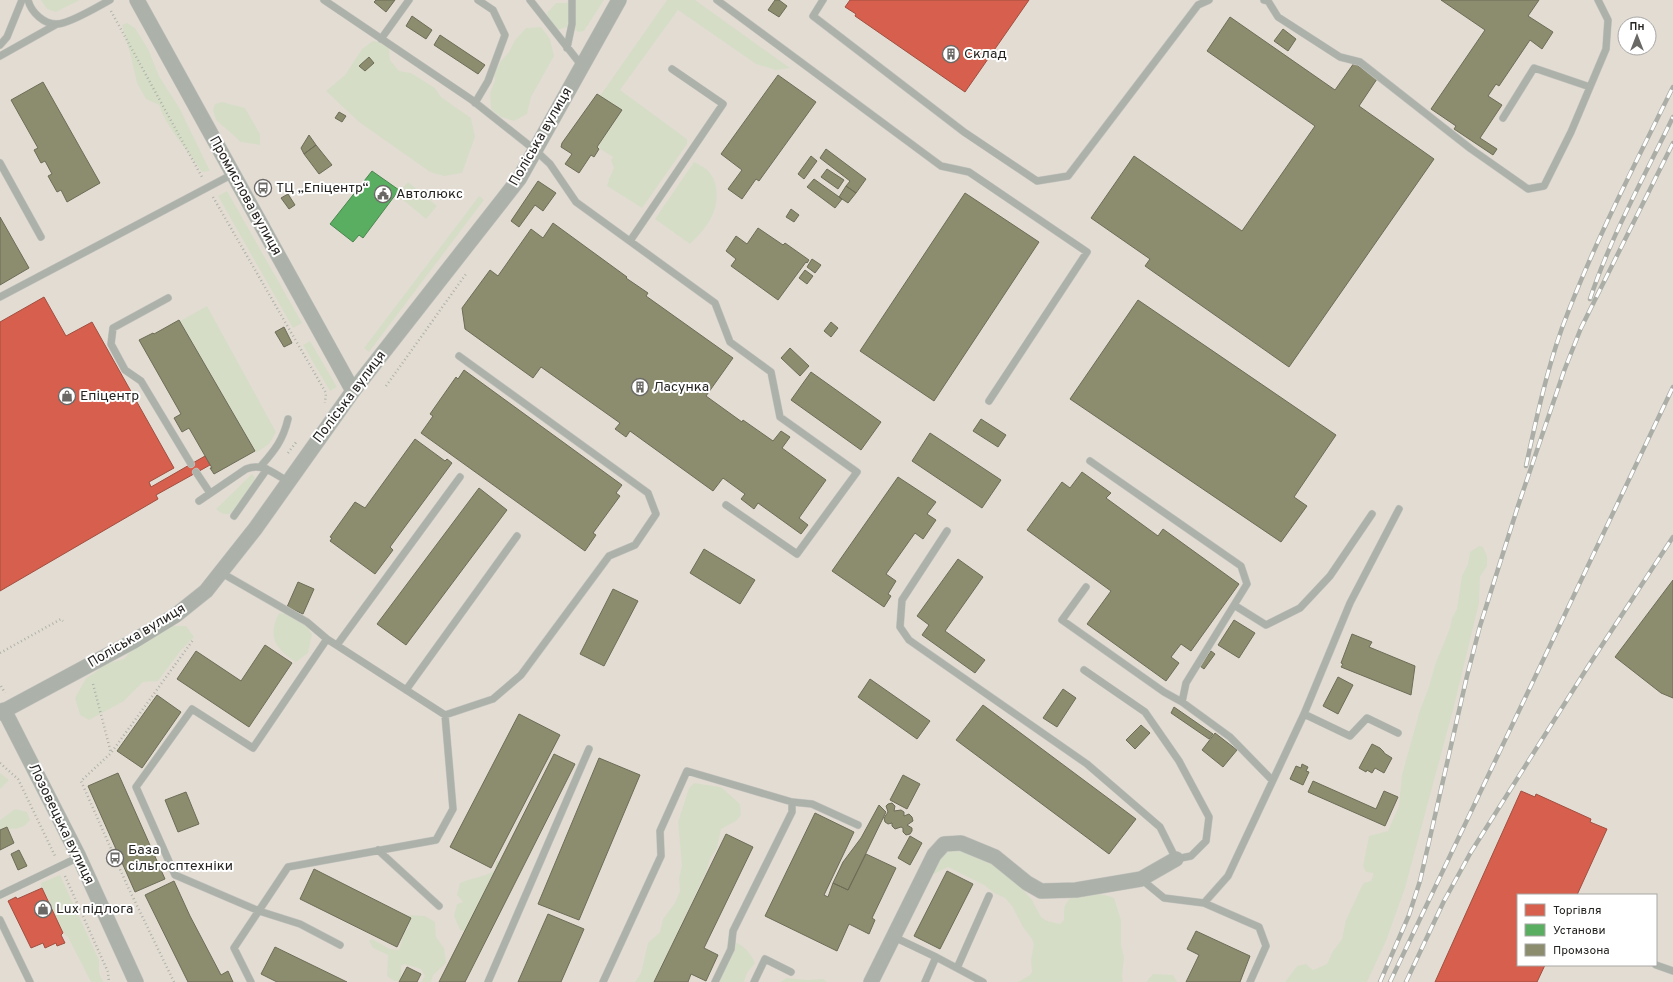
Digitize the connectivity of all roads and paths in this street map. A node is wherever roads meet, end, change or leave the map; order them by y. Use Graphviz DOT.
graph roads {
  1 [pos="22,0"];
  2 [pos="28,0"];
  3 [pos="110,0"];
  4 [pos="137,0"];
  5 [pos="324,0"];
  6 [pos="409,0"];
  7 [pos="478,0"];
  8 [pos="530,0"];
  9 [pos="572,0"];
  10 [pos="619,0"];
  11 [pos="716,0"];
  12 [pos="822,0"];
  13 [pos="1209,0"];
  14 [pos="1267,0"];
  15 [pos="1598,0"];
  16 [pos="57,24"];
  17 [pos="381,39"];
  18 [pos="0,45"];
  19 [pos="567,48"];
  20 [pos="0,56"];
  21 [pos="582,66"];
  22 [pos="672,70"];
  23 [pos="1590,87"];
  24 [pos="475,103"];
  25 [pos="1503,118"];
  26 [pos="535,150"];
  27 [pos="0,164"];
  28 [pos="233,174"];
  29 [pos="41,237"];
  30 [pos="630,241"];
  31 [pos="0,297"];
  32 [pos="168,298"];
  33 [pos="459,356"];
  34 [pos="353,391"];
  35 [pos="326,393"];
  36 [pos="988,401"];
  37 [pos="324,406"];
  38 [pos="288,419"];
  39 [pos="300,437"];
  40 [pos="1090,461"];
  41 [pos="191,464"];
  42 [pos="267,470"];
  43 [pos="196,472"];
  44 [pos="460,477"];
  45 [pos="289,482"];
  46 [pos="210,493"];
  47 [pos="199,501"];
  48 [pos="726,505"];
  49 [pos="1399,509"];
  50 [pos="1372,514"];
  51 [pos="234,516"];
  52 [pos="947,531"];
  53 [pos="517,536"];
  54 [pos="220,572"];
  55 [pos="1086,587"];
  56 [pos="1234,605"];
  57 [pos="63,621"];
  58 [pos="326,639"];
  59 [pos="337,645"];
  60 [pos="0,653"];
  61 [pos="1084,670"];
  62 [pos="93,684"];
  63 [pos="1,686"];
  64 [pos="406,690"];
  65 [pos="1182,702"];
  66 [pos="3,706"];
  67 [pos="1304,714"];
  68 [pos="445,715"];
  69 [pos="1398,733"];
  70 [pos="589,749"];
  71 [pos="111,753"];
  72 [pos="1272,780"];
  73 [pos="792,802"];
  74 [pos="858,825"];
  75 [pos="378,850"];
  76 [pos="79,857"];
  77 [pos="1176,860"];
  78 [pos="1141,879"];
  79 [pos="0,895"];
  80 [pos="989,896"];
  81 [pos="1204,903"];
  82 [pos="439,906"];
  83 [pos="259,911"];
  84 [pos="0,920"];
  85 [pos="894,937"];
  86 [pos="340,945"];
  87 [pos="936,958"];
  88 [pos="1657,965"];
  89 [pos="957,968"];
  90 [pos="1673,971"];
  91 [pos="791,972"];
  92 [pos="30,982"];
  93 [pos="136,982"];
  94 [pos="251,982"];
  95 [pos="488,982"];
  96 [pos="602,982"];
  97 [pos="715,982"];
  98 [pos="754,982"];
  99 [pos="871,982"];
  100 [pos="925,982"];
  101 [pos="983,982"];
  102 [pos="1250,982"];
  1 -- 18 [label="lane"];
  2 -- 16 [label="lane"];
  3 -- 16 [label="lane"];
  4 -- 28 [label="street, Промислова вулиця"];
  5 -- 17 [label="lane"];
  6 -- 17 [label="lane"];
  7 -- 24 [label="lane"];
  8 -- 19 [label="lane"];
  9 -- 19 [label="lane"];
  10 -- 21 [label="street, Поліська вулиця"];
  11 -- 36 [label="lane"];
  12 -- 13 [label="lane"];
  14 -- 23 [label="lane"];
  15 -- 23 [label="lane"];
  16 -- 20 [label="lane"];
  17 -- 24 [label="lane"];
  19 -- 21 [label="lane"];
  21 -- 26 [label="street, Поліська вулиця"];
  22 -- 30 [label="lane"];
  23 -- 25 [label="lane"];
  24 -- 26 [label="lane"];
  26 -- 30 [label="lane"];
  26 -- 34 [label="street, Поліська вулиця"];
  27 -- 29 [label="lane"];
  28 -- 31 [label="lane"];
  28 -- 34 [label="street, Промислова вулиця"];
  30 -- 48 [label="lane"];
  32 -- 41 [label="lane"];
  33 -- 68 [label="lane"];
  34 -- 45 [label="street, Поліська вулиця"];
  35 -- 37 [label="path"];
  38 -- 42 [label="lane"];
  39 -- 42 [label="path"];
  40 -- 56 [label="lane"];
  42 -- 45 [label="lane"];
  42 -- 46 [label="lane"];
  42 -- 51 [label="lane"];
  43 -- 46 [label="lane"];
  44 -- 59 [label="lane"];
  45 -- 54 [label="street, Поліська вулиця"];
  46 -- 47 [label="lane"];
  49 -- 67 [label="lane"];
  50 -- 56 [label="lane"];
  52 -- 77 [label="lane"];
  53 -- 64 [label="lane"];
  54 -- 58 [label="lane"];
  54 -- 66 [label="street, Поліська вулиця"];
  55 -- 65 [label="lane"];
  56 -- 65 [label="lane"];
  57 -- 60 [label="path"];
  58 -- 59 [label="lane"];
  58 -- 83 [label="lane"];
  59 -- 64 [label="lane"];
  61 -- 77 [label="lane"];
  62 -- 71 [label="path"];
  63 -- 66 [label="path"];
  64 -- 68 [label="lane"];
  65 -- 72 [label="lane"];
  66 -- 76 [label="street, Лозовецька вулиця"];
  67 -- 69 [label="lane"];
  67 -- 72 [label="lane"];
  68 -- 75 [label="lane"];
  70 -- 95 [label="lane"];
  72 -- 81 [label="lane"];
  73 -- 74 [label="lane"];
  73 -- 96 [label="lane"];
  73 -- 97 [label="lane"];
  75 -- 82 [label="lane"];
  75 -- 83 [label="lane"];
  76 -- 79 [label="lane"];
  76 -- 93 [label="street, Лозовецька вулиця"];
  77 -- 78 [label="street"];
  78 -- 81 [label="lane"];
  78 -- 85 [label="street"];
  80 -- 89 [label="lane"];
  81 -- 102 [label="lane"];
  83 -- 86 [label="lane"];
  83 -- 94 [label="lane"];
  84 -- 92 [label="lane"];
  85 -- 87 [label="lane"];
  85 -- 99 [label="street"];
  87 -- 89 [label="lane"];
  87 -- 100 [label="lane"];
  88 -- 90 [label="lane"];
  89 -- 101 [label="lane"];
  91 -- 98 [label="lane"];
}
